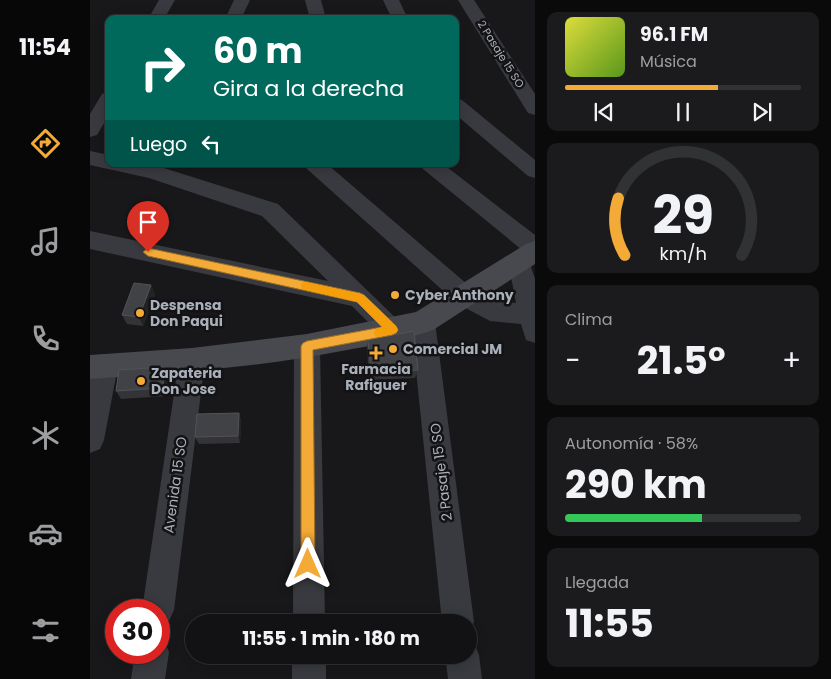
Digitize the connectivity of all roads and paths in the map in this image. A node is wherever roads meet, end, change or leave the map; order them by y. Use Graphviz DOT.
graph roads {
  1 [pos="167,0"];
  2 [pos="242,0"];
  3 [pos="313,0"];
  4 [pos="391,0"];
  5 [pos="466,0"];
  6 [pos="158,15"];
  7 [pos="235,15"];
  8 [pos="317,15"];
  9 [pos="398,15"];
  10 [pos="105,105"];
  11 [pos="459,107"];
  12 [pos="535,109"];
  13 [pos="90,130"];
  14 [pos="90,158"];
  15 [pos="105,161"];
  16 [pos="317,167"];
  17 [pos="433,167"];
  18 [pos="153,168"];
  19 [pos="535,172"];
  20 [pos="90,240"];
  21 [pos="530,253"];
  22 [pos="466,296"];
  23 [pos="360,298"];
  24 [pos="533,321"];
  25 [pos="423,322"];
  26 [pos="392,330"];
  27 [pos="307,346"];
  28 [pos="192,360"];
  29 [pos="97,367"];
  30 [pos="90,440"];
  31 [pos="159,599"];
  32 [pos="309,614"];
  33 [pos="457,614"];
  34 [pos="150,664"];
  35 [pos="309,664"];
  36 [pos="463,664"];
  37 [pos="148,679"];
  38 [pos="309,679"];
  39 [pos="464,679"];
  1 -- 6 [label="street"];
  2 -- 7 [label="street"];
  3 -- 8 [label="street"];
  4 -- 9 [label="street"];
  5 -- 12 [label="street, 2 Pasaje 15 SO"];
  10 -- 13 [label="street"];
  11 -- 19 [label="street"];
  14 -- 15 [label="street"];
  16 -- 22 [label="street"];
  17 -- 21 [label="street"];
  18 -- 23 [label="street"];
  20 -- 23 [label="street"];
  21 -- 22 [label="street"];
  21 -- 24 [label="street"];
  22 -- 24 [label="street"];
  22 -- 25 [label="street"];
  23 -- 26 [label="street"];
  25 -- 26 [label="street"];
  25 -- 33 [label="street, 2 Pasaje 15 SO"];
  26 -- 27 [label="street"];
  27 -- 28 [label="street"];
  27 -- 32 [label="street"];
  28 -- 29 [label="street"];
  28 -- 31 [label="street, Avenida 15 SO"];
  29 -- 30 [label="street"];
  34 -- 37 [label="street"];
  35 -- 38 [label="street"];
  36 -- 39 [label="street"];
}
